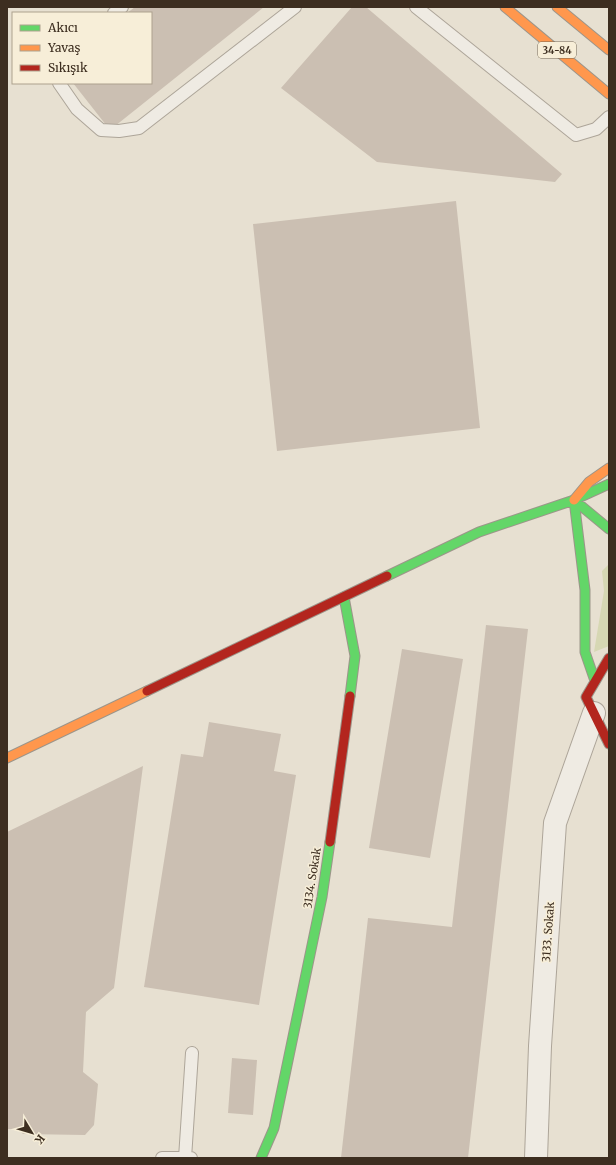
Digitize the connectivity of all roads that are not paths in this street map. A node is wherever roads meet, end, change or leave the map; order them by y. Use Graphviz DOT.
graph roads {
  1 [pos="295,7"];
  2 [pos="416,7"];
  3 [pos="505,7"];
  4 [pos="557,7"];
  5 [pos="609,50"];
  6 [pos="60,84"];
  7 [pos="609,94"];
  8 [pos="609,117"];
  9 [pos="609,468"];
  10 [pos="609,484"];
  11 [pos="609,494"];
  12 [pos="574,500"];
  13 [pos="609,529"];
  14 [pos="344,597"];
  15 [pos="609,658"];
  16 [pos="595,681"];
  17 [pos="594,713"];
  18 [pos="609,744"];
  19 [pos="7,758"];
  20 [pos="192,1053"];
  21 [pos="162,1158"];
  22 [pos="185,1158"];
  23 [pos="191,1158"];
  24 [pos="261,1158"];
  25 [pos="536,1158"];
  1 -- 6 [label="lane"];
  2 -- 8 [label="lane"];
  3 -- 7 [label="main road, 34-84"];
  4 -- 5 [label="main road, 34-84"];
  9 -- 12 [label="main road"];
  10 -- 12 [label="main road"];
  11 -- 12 [label="main road"];
  12 -- 13 [label="main road"];
  12 -- 14 [label="main road"];
  12 -- 16 [label="main road"];
  14 -- 19 [label="main road"];
  14 -- 24 [label="main road, 3134. Sokak"];
  15 -- 16 [label="main road"];
  16 -- 17 [label="main road"];
  17 -- 18 [label="main road"];
  17 -- 25 [label="street, 3133. Sokak"];
  20 -- 22 [label="lane"];
  21 -- 22 [label="lane"];
  22 -- 23 [label="lane"];
}
